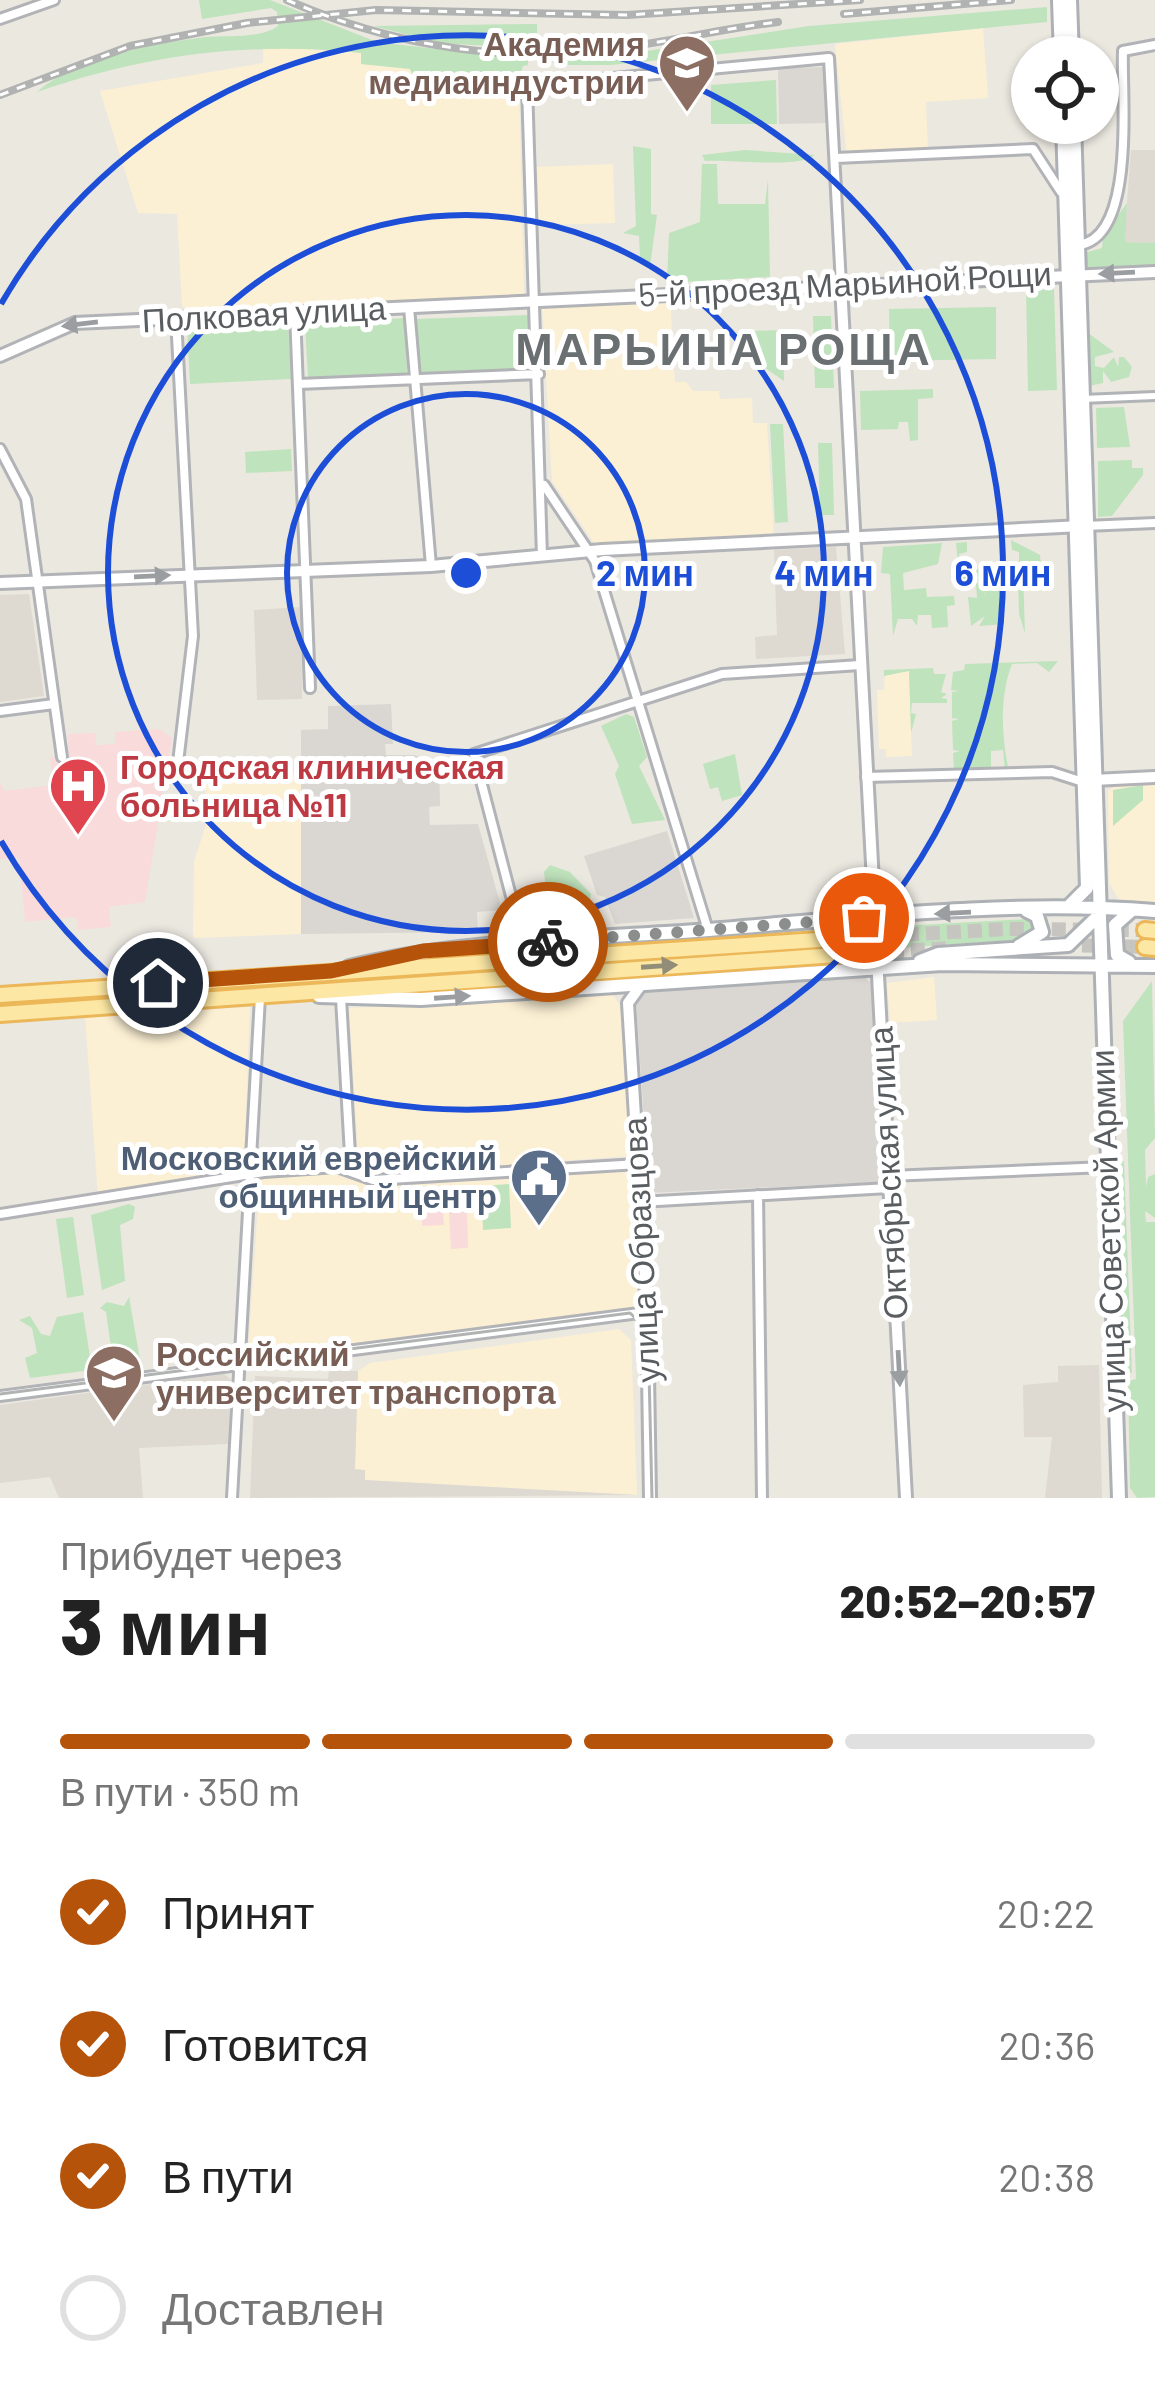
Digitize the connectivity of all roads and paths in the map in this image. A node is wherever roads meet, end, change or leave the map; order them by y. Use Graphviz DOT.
graph roads {
  1 [pos="54,0"];
  2 [pos="1059,0"];
  3 [pos="1070,0"];
  4 [pos="0,19"];
  5 [pos="1060,36"];
  6 [pos="1071,36"];
  7 [pos="1155,45"];
  8 [pos="1064,144"];
  9 [pos="1075,144"];
  10 [pos="836,158"];
  11 [pos="1065,204"];
  12 [pos="1077,245"];
  13 [pos="1155,272"];
  14 [pos="1073,273"];
  15 [pos="841,285"];
  16 [pos="536,300"];
  17 [pos="409,307"];
  18 [pos="295,314"];
  19 [pos="176,318"];
  20 [pos="0,356"];
  21 [pos="539,374"];
  22 [pos="415,378"];
  23 [pos="298,384"];
  24 [pos="1155,396"];
  25 [pos="1082,399"];
  26 [pos="0,449"];
  27 [pos="542,478"];
  28 [pos="1155,523"];
  29 [pos="1080,526"];
  30 [pos="853,540"];
  31 [pos="591,552"];
  32 [pos="542,557"];
  33 [pos="431,566"];
  34 [pos="307,571"];
  35 [pos="191,574"];
  36 [pos="35,581"];
  37 [pos="0,583"];
  38 [pos="860,665"];
  39 [pos="310,688"];
  40 [pos="638,701"];
  41 [pos="54,704"];
  42 [pos="0,711"];
  43 [pos="62,757"];
  44 [pos="177,771"];
  45 [pos="866,777"];
  46 [pos="1155,777"];
  47 [pos="1088,781"];
  48 [pos="1066,907"];
  49 [pos="1008,909"];
  50 [pos="1133,910"];
  51 [pos="1155,911"];
  52 [pos="1096,912"];
  53 [pos="874,917"];
  54 [pos="708,930"];
  55 [pos="863,937"];
  56 [pos="523,944"];
  57 [pos="1001,951"];
  58 [pos="864,953"];
  59 [pos="1097,964"];
  60 [pos="1138,964"];
  61 [pos="908,966"];
  62 [pos="1155,966"];
  63 [pos="876,967"];
  64 [pos="331,971"];
  65 [pos="644,983"];
  66 [pos="609,986"];
  67 [pos="294,993"];
  68 [pos="3,994"];
  69 [pos="260,995"];
  70 [pos="341,998"];
  71 [pos="628,1003"];
  72 [pos="0,1014"];
  73 [pos="639,1164"];
  74 [pos="1106,1167"];
  75 [pos="351,1172"];
  76 [pos="252,1177"];
  77 [pos="889,1182"];
  78 [pos="758,1195"];
  79 [pos="640,1202"];
  80 [pos="0,1214"];
  81 [pos="647,1312"];
  82 [pos="240,1364"];
  83 [pos="0,1396"];
  84 [pos="232,1498"];
  85 [pos="650,1498"];
  86 [pos="762,1498"];
  87 [pos="906,1498"];
  88 [pos="1119,1498"];
  1 -- 4 [label="street"];
  2 -- 5 [label="main road"];
  3 -- 6 [label="main road"];
  7 -- 12 [label="street"];
  8 -- 11 [label="main road"];
  9 -- 12 [label="main road"];
  10 -- 11 [label="street"];
  10 -- 15 [label="street, Октябрьская улица"];
  10 -- 16 [label="street, Октябрьская улица"];
  11 -- 14 [label="main road"];
  12 -- 14 [label="main road"];
  13 -- 14 [label="street, 5-й проезд Марьиной Рощи, one-way"];
  14 -- 15 [label="street, 5-й проезд Марьиной Рощи"];
  14 -- 25 [label="main road"];
  14 -- 29 [label="main road"];
  15 -- 16 [label="street, 5-й проезд Марьиной Рощи"];
  15 -- 30 [label="street, Октябрьская улица"];
  16 -- 17 [label="street, Полковая улица"];
  16 -- 21 [label="street"];
  17 -- 18 [label="street, Полковая улица"];
  17 -- 22 [label="street"];
  18 -- 19 [label="street, Полковая улица"];
  18 -- 23 [label="street"];
  19 -- 20 [label="street, Полковая улица, one-way"];
  19 -- 35 [label="street"];
  21 -- 22 [label="street"];
  21 -- 27 [label="street"];
  22 -- 23 [label="street"];
  22 -- 33 [label="street"];
  23 -- 34 [label="street"];
  24 -- 25 [label="street"];
  25 -- 29 [label="main road"];
  26 -- 36 [label="street"];
  27 -- 31 [label="street"];
  27 -- 32 [label="street"];
  28 -- 29 [label="street"];
  29 -- 30 [label="street"];
  29 -- 47 [label="main road"];
  30 -- 31 [label="street"];
  30 -- 38 [label="street, Октябрьская улица"];
  31 -- 32 [label="street"];
  31 -- 40 [label="street"];
  32 -- 33 [label="street"];
  33 -- 34 [label="street"];
  34 -- 35 [label="street"];
  34 -- 39 [label="street"];
  36 -- 35 [label="street, one-way"];
  35 -- 44 [label="street"];
  36 -- 37 [label="street"];
  36 -- 41 [label="street"];
  38 -- 40 [label="street"];
  38 -- 45 [label="street, Октябрьская улица"];
  40 -- 54 [label="street"];
  40 -- 56 [label="street"];
  41 -- 42 [label="street"];
  41 -- 43 [label="street"];
  45 -- 47 [label="street"];
  45 -- 53 [label="street, Октябрьская улица"];
  46 -- 47 [label="street"];
  47 -- 48 [label="main road"];
  47 -- 52 [label="main road, улица Советской Армии"];
  48 -- 49 [label="main road"];
  48 -- 52 [label="main road"];
  49 -- 53 [label="main road, one-way"];
  49 -- 57 [label="main road"];
  50 -- 51 [label="main road"];
  50 -- 52 [label="main road"];
  50 -- 60 [label="main road"];
  52 -- 57 [label="main road"];
  52 -- 59 [label="main road, улица Советской Армии"];
  53 -- 54 [label="main road"];
  53 -- 63 [label="street, Октябрьская улица"];
  54 -- 56 [label="main road"];
  55 -- 64 [label="main road"];
  56 -- 64 [label="main road"];
  57 -- 61 [label="main road"];
  67 -- 58 [label="main road, one-way"];
  59 -- 60 [label="main road"];
  59 -- 61 [label="main road"];
  59 -- 74 [label="main road, улица Советской Армии"];
  60 -- 62 [label="main road"];
  61 -- 63 [label="main road"];
  63 -- 65 [label="main road"];
  63 -- 77 [label="street, Октябрьская улица"];
  64 -- 68 [label="main road"];
  65 -- 66 [label="main road"];
  65 -- 71 [label="street"];
  70 -- 66 [label="main road, one-way"];
  66 -- 71 [label="street"];
  67 -- 69 [label="main road"];
  67 -- 70 [label="main road"];
  69 -- 72 [label="main road"];
  69 -- 76 [label="street"];
  70 -- 75 [label="street"];
  71 -- 73 [label="street, улица Образцова"];
  73 -- 75 [label="street"];
  73 -- 79 [label="street, улица Образцова"];
  74 -- 77 [label="street"];
  74 -- 88 [label="main road, улица Советской Армии"];
  75 -- 76 [label="street"];
  76 -- 80 [label="street"];
  76 -- 82 [label="street"];
  77 -- 78 [label="street"];
  77 -- 87 [label="street, Октябрьская улица, one-way"];
  78 -- 79 [label="street"];
  78 -- 86 [label="street"];
  79 -- 81 [label="street, улица Образцова"];
  81 -- 82 [label="street"];
  81 -- 85 [label="street, улица Образцова"];
  82 -- 83 [label="street"];
  82 -- 84 [label="street"];
}
